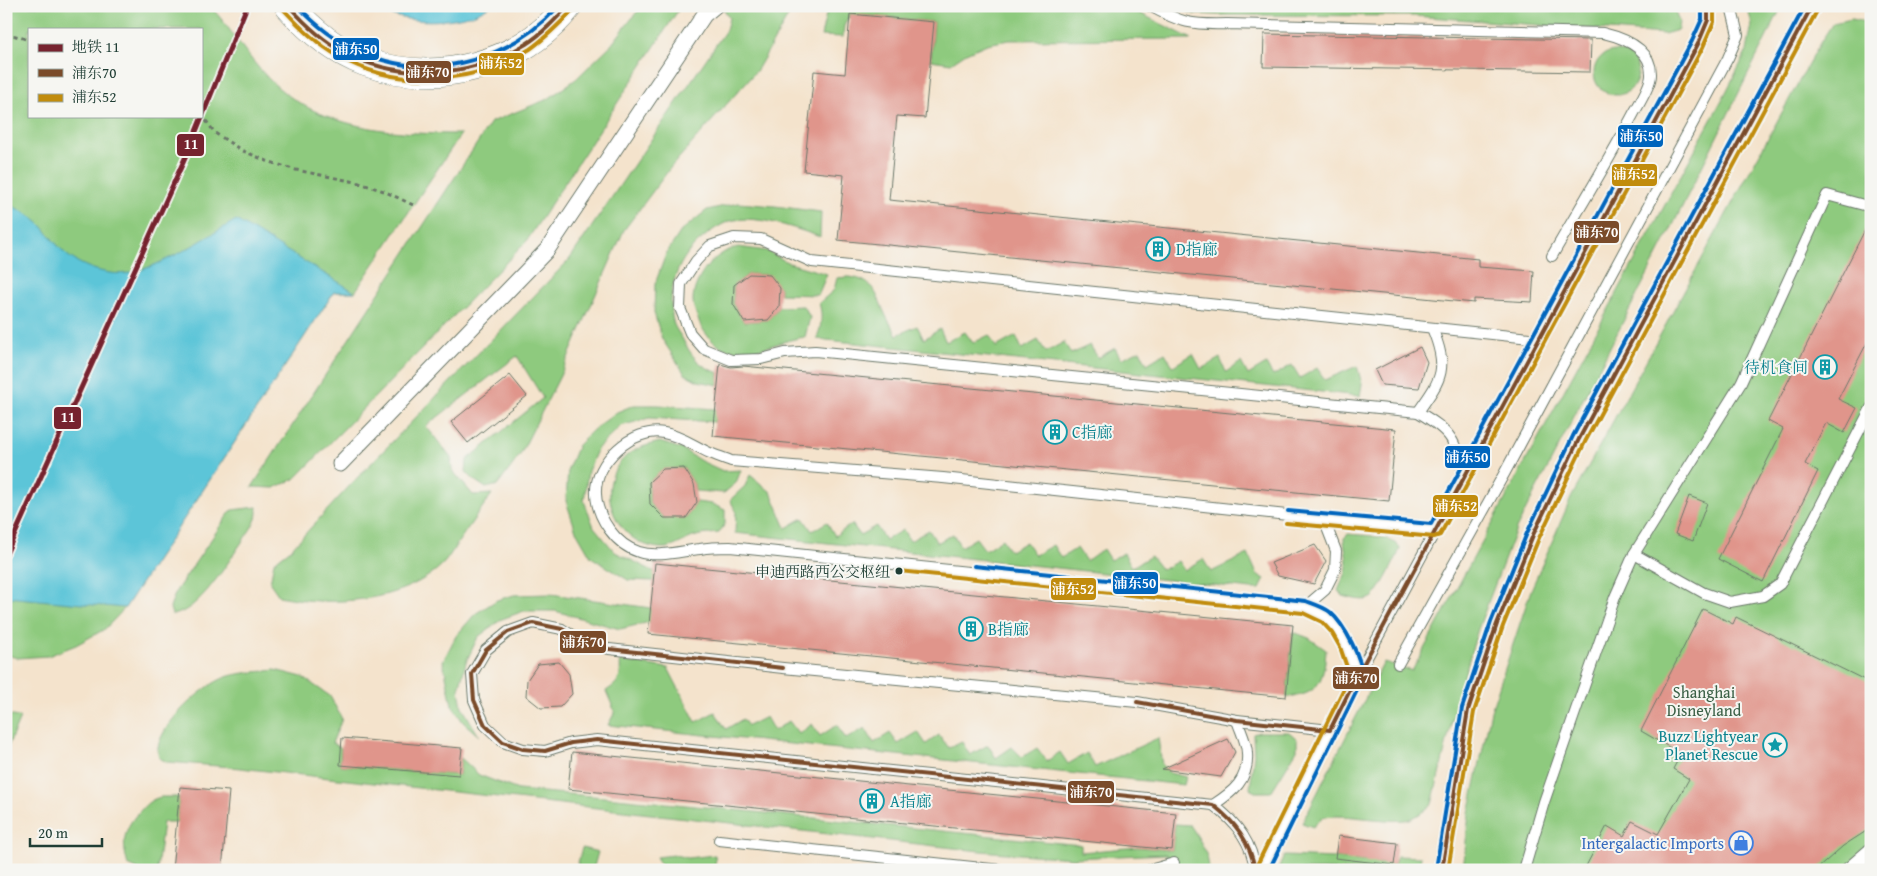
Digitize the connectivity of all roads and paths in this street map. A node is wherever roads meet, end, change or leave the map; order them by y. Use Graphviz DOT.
graph roads {
  1 [pos="289,6"];
  2 [pos="568,6"];
  3 [pos="715,6"];
  4 [pos="1150,6"];
  5 [pos="1708,6"];
  6 [pos="1731,6"];
  7 [pos="1812,6"];
  8 [pos="6,33"];
  9 [pos="28,40"];
  10 [pos="202,115"];
  11 [pos="414,205"];
  12 [pos="1871,207"];
  13 [pos="1552,256"];
  14 [pos="1432,328"];
  15 [pos="1539,339"];
  16 [pos="1871,408"];
  17 [pos="1418,412"];
  18 [pos="340,464"];
  19 [pos="1464,477"];
  20 [pos="1324,520"];
  21 [pos="1436,532"];
  22 [pos="1634,554"];
  23 [pos="1305,606"];
  24 [pos="1398,664"];
  25 [pos="1357,676"];
  26 [pos="1237,720"];
  27 [pos="1330,730"];
  28 [pos="1213,805"];
  29 [pos="719,840"];
  30 [pos="1871,851"];
  31 [pos="1174,863"];
  32 [pos="1000,870"];
  33 [pos="1150,870"];
  34 [pos="1255,870"];
  35 [pos="1262,870"];
  36 [pos="1442,870"];
  37 [pos="1524,870"];
  38 [pos="1849,870"];
  1 -- 2 [label="highway"];
  3 -- 18 [label="street"];
  4 -- 13 [label="lane"];
  5 -- 15 [label="lane"];
  6 -- 24 [label="lane"];
  7 -- 36 [label="lane"];
  8 -- 9 [label="path"];
  10 -- 11 [label="path"];
  12 -- 22 [label="lane"];
  14 -- 15 [label="lane"];
  14 -- 17 [label="lane"];
  14 -- 17 [label="lane"];
  15 -- 19 [label="lane"];
  16 -- 22 [label="lane"];
  17 -- 19 [label="lane"];
  19 -- 21 [label="lane"];
  20 -- 21 [label="lane"];
  20 -- 23 [label="lane"];
  20 -- 23 [label="lane"];
  21 -- 25 [label="lane"];
  22 -- 37 [label="lane"];
  23 -- 25 [label="lane"];
  25 -- 27 [label="lane"];
  26 -- 27 [label="lane"];
  26 -- 28 [label="lane"];
  26 -- 28 [label="lane"];
  27 -- 35 [label="lane"];
  28 -- 34 [label="lane"];
  29 -- 32 [label="lane"];
  30 -- 38 [label="street"];
  31 -- 33 [label="lane"];
}
